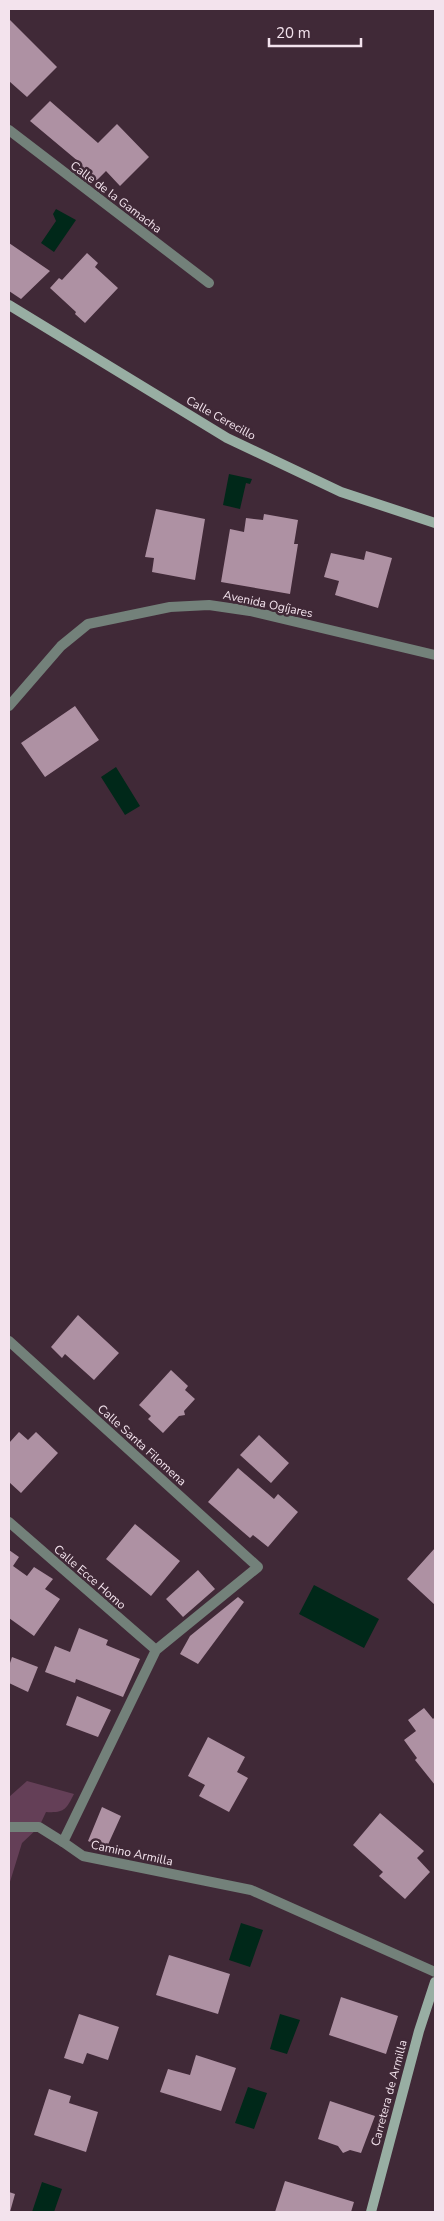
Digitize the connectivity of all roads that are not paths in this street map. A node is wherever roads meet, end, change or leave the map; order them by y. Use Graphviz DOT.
graph roads {
  1 [pos="9,130"];
  2 [pos="209,282"];
  3 [pos="9,305"];
  4 [pos="435,524"];
  5 [pos="435,656"];
  6 [pos="9,706"];
  7 [pos="9,1341"];
  8 [pos="9,1522"];
  9 [pos="156,1650"];
  10 [pos="9,1827"];
  11 [pos="63,1842"];
  12 [pos="435,1972"];
  13 [pos="435,1982"];
  14 [pos="371,2212"];
  1 -- 2 [label="street, Calle de la Gamacha"];
  3 -- 4 [label="street, Calle Cerecillo"];
  5 -- 6 [label="street, Avenida Ogíjares"];
  7 -- 9 [label="street, Calle Santa Filomena"];
  8 -- 9 [label="street, Calle Ecce Homo"];
  9 -- 11 [label="street"];
  10 -- 11 [label="street, Camino Armilla"];
  11 -- 12 [label="street, Camino Armilla"];
  13 -- 14 [label="street, Carretera de Armilla"];
}
